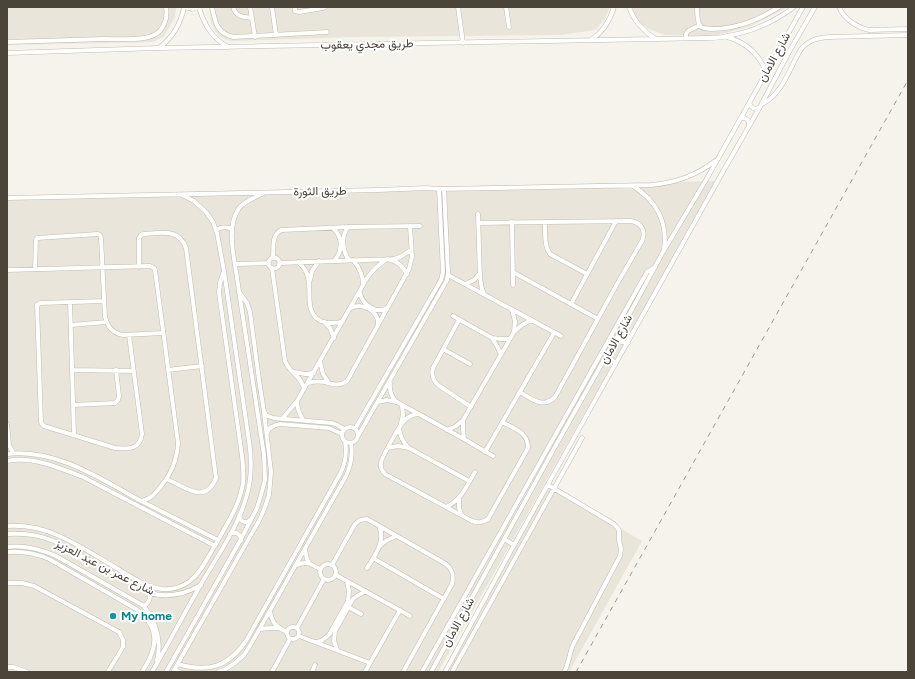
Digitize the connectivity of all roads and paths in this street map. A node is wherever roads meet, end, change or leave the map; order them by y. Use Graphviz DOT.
graph roads {
  1 [pos="166,7"];
  2 [pos="184,7"];
  3 [pos="198,7"];
  4 [pos="212,7"];
  5 [pos="233,7"];
  6 [pos="250,7"];
  7 [pos="272,7"];
  8 [pos="295,7"];
  9 [pos="325,7"];
  10 [pos="458,7"];
  11 [pos="506,7"];
  12 [pos="614,7"];
  13 [pos="628,7"];
  14 [pos="696,7"];
  15 [pos="780,7"];
  16 [pos="794,7"];
  17 [pos="803,7"];
  18 [pos="815,7"];
  19 [pos="839,7"];
  20 [pos="318,8"];
  21 [pos="252,18"];
  22 [pos="700,25"];
  23 [pos="509,27"];
  24 [pos="908,29"];
  25 [pos="327,32"];
  26 [pos="276,35"];
  27 [pos="908,35"];
  28 [pos="255,36"];
  29 [pos="726,37"];
  30 [pos="686,38"];
  31 [pos="657,39"];
  32 [pos="590,40"];
  33 [pos="7,42"];
  34 [pos="462,43"];
  35 [pos="229,47"];
  36 [pos="158,48"];
  37 [pos="7,53"];
  38 [pos="766,71"];
  39 [pos="750,101"];
  40 [pos="761,105"];
  41 [pos="739,120"];
  42 [pos="749,126"];
  43 [pos="717,160"];
  44 [pos="632,186"];
  45 [pos="442,189"];
  46 [pos="265,192"];
  47 [pos="181,194"];
  48 [pos="7,198"];
  49 [pos="478,214"];
  50 [pos="616,221"];
  51 [pos="512,222"];
  52 [pos="545,222"];
  53 [pos="478,223"];
  54 [pos="410,226"];
  55 [pos="420,226"];
  56 [pos="348,227"];
  57 [pos="332,228"];
  58 [pos="232,229"];
  59 [pos="216,230"];
  60 [pos="411,250"];
  61 [pos="663,252"];
  62 [pos="274,258"];
  63 [pos="387,259"];
  64 [pos="351,260"];
  65 [pos="319,261"];
  66 [pos="334,261"];
  67 [pos="297,262"];
  68 [pos="269,263"];
  69 [pos="280,263"];
  70 [pos="235,264"];
  71 [pos="139,266"];
  72 [pos="656,267"];
  73 [pos="103,268"];
  74 [pos="272,268"];
  75 [pos="35,269"];
  76 [pos="7,270"];
  77 [pos="224,271"];
  78 [pos="513,272"];
  79 [pos="480,273"];
  80 [pos="407,274"];
  81 [pos="588,274"];
  82 [pos="448,275"];
  83 [pos="309,282"];
  84 [pos="465,284"];
  85 [pos="513,285"];
  86 [pos="363,286"];
  87 [pos="239,292"];
  88 [pos="360,293"];
  89 [pos="484,295"];
  90 [pos="104,301"];
  91 [pos="70,302"];
  92 [pos="571,304"];
  93 [pos="350,308"];
  94 [pos="388,308"];
  95 [pos="512,310"];
  96 [pos="453,316"];
  97 [pos="598,319"];
  98 [pos="459,320"];
  99 [pos="531,320"];
  100 [pos="343,321"];
  101 [pos="106,322"];
  102 [pos="324,322"];
  103 [pos="71,325"];
  104 [pos="378,325"];
  105 [pos="514,332"];
  106 [pos="163,333"];
  107 [pos="554,333"];
  108 [pos="129,335"];
  109 [pos="618,335"];
  110 [pos="561,336"];
  111 [pos="334,338"];
  112 [pos="492,338"];
  113 [pos="510,339"];
  114 [pos="628,343"];
  115 [pos="443,349"];
  116 [pos="501,355"];
  117 [pos="603,361"];
  118 [pos="320,362"];
  119 [pos="470,364"];
  120 [pos="615,365"];
  121 [pos="202,366"];
  122 [pos="72,370"];
  123 [pos="116,370"];
  124 [pos="168,370"];
  125 [pos="134,371"];
  126 [pos="292,372"];
  127 [pos="314,373"];
  128 [pos="259,380"];
  129 [pos="253,381"];
  130 [pos="390,381"];
  131 [pos="308,383"];
  132 [pos="331,384"];
  133 [pos="304,390"];
  134 [pos="520,392"];
  135 [pos="297,401"];
  136 [pos="378,402"];
  137 [pos="397,402"];
  138 [pos="73,405"];
  139 [pos="402,406"];
  140 [pos="471,406"];
  141 [pos="264,412"];
  142 [pos="417,414"];
  143 [pos="282,419"];
  144 [pos="463,420"];
  145 [pos="304,421"];
  146 [pos="502,422"];
  147 [pos="7,424"];
  148 [pos="400,426"];
  149 [pos="344,429"];
  150 [pos="355,429"];
  151 [pos="447,430"];
  152 [pos="267,433"];
  153 [pos="342,434"];
  154 [pos="74,435"];
  155 [pos="358,436"];
  156 [pos="582,438"];
  157 [pos="464,439"];
  158 [pos="345,441"];
  159 [pos="552,442"];
  160 [pos="351,443"];
  161 [pos="556,445"];
  162 [pos="388,448"];
  163 [pos="409,448"];
  164 [pos="485,452"];
  165 [pos="13,453"];
  166 [pos="7,454"];
  167 [pos="270,454"];
  168 [pos="264,455"];
  169 [pos="493,456"];
  170 [pos="7,461"];
  171 [pos="475,472"];
  172 [pos="167,478"];
  173 [pos="469,482"];
  174 [pos="548,485"];
  175 [pos="116,487"];
  176 [pos="554,489"];
  177 [pos="113,493"];
  178 [pos="153,496"];
  179 [pos="459,499"];
  180 [pos="142,501"];
  181 [pos="154,507"];
  182 [pos="446,507"];
  183 [pos="461,515"];
  184 [pos="239,516"];
  185 [pos="250,520"];
  186 [pos="378,525"];
  187 [pos="7,526"];
  188 [pos="7,534"];
  189 [pos="230,534"];
  190 [pos="59,535"];
  191 [pos="397,536"];
  192 [pos="504,539"];
  193 [pos="218,540"];
  194 [pos="240,541"];
  195 [pos="56,542"];
  196 [pos="514,545"];
  197 [pos="215,546"];
  198 [pos="7,547"];
  199 [pos="379,547"];
  200 [pos="305,549"];
  201 [pos="7,552"];
  202 [pos="96,556"];
  203 [pos="373,558"];
  204 [pos="485,560"];
  205 [pos="92,562"];
  206 [pos="309,563"];
  207 [pos="490,563"];
  208 [pos="332,565"];
  209 [pos="295,566"];
  210 [pos="367,568"];
  211 [pos="320,569"];
  212 [pos="336,574"];
  213 [pos="132,577"];
  214 [pos="324,579"];
  215 [pos="347,581"];
  216 [pos="129,582"];
  217 [pos="7,583"];
  218 [pos="201,584"];
  219 [pos="366,591"];
  220 [pos="149,593"];
  221 [pos="128,597"];
  222 [pos="444,599"];
  223 [pos="483,602"];
  224 [pos="124,603"];
  225 [pos="489,605"];
  226 [pos="144,606"];
  227 [pos="348,607"];
  228 [pos="270,610"];
  229 [pos="400,610"];
  230 [pos="362,614"];
  231 [pos="410,616"];
  232 [pos="278,628"];
  233 [pos="297,628"];
  234 [pos="260,629"];
  235 [pos="190,630"];
  236 [pos="287,632"];
  237 [pos="195,633"];
  238 [pos="299,636"];
  239 [pos="290,639"];
  240 [pos="316,642"];
  241 [pos="337,650"];
  242 [pos="452,658"];
  243 [pos="458,662"];
  244 [pos="370,663"];
  245 [pos="178,664"];
  246 [pos="314,665"];
  247 [pos="7,667"];
  248 [pos="155,667"];
  249 [pos="174,671"];
  250 [pos="27,672"];
  251 [pos="108,672"];
  252 [pos="142,672"];
  253 [pos="152,672"];
  254 [pos="166,672"];
  255 [pos="180,672"];
  256 [pos="218,672"];
  257 [pos="272,672"];
  258 [pos="312,672"];
  259 [pos="365,672"];
  260 [pos="403,672"];
  261 [pos="422,672"];
  262 [pos="431,672"];
  263 [pos="445,672"];
  264 [pos="452,672"];
  265 [pos="564,672"];
  1 -- 33 [label="street"];
  2 -- 3 [label="street"];
  2 -- 36 [label="street"];
  3 -- 35 [label="street"];
  4 -- 28 [label="street"];
  5 -- 21 [label="street"];
  6 -- 21 [label="street"];
  7 -- 26 [label="street"];
  8 -- 20 [label="street"];
  9 -- 20 [label="street"];
  10 -- 34 [label="street"];
  11 -- 23 [label="street"];
  12 -- 32 [label="street"];
  13 -- 31 [label="street"];
  14 -- 22 [label="street"];
  15 -- 22 [label="street"];
  16 -- 29 [label="street, طريق مجدي يعقوب"];
  17 -- 38 [label="street, شارع الامان"];
  18 -- 40 [label="street, شارع الامان"];
  19 -- 24 [label="street"];
  21 -- 28 [label="street"];
  22 -- 30 [label="street"];
  25 -- 26 [label="street"];
  26 -- 28 [label="street"];
  27 -- 40 [label="street"];
  29 -- 30 [label="street, طريق مجدي يعقوب"];
  29 -- 38 [label="street, طريق مجدي يعقوب"];
  30 -- 31 [label="street, طريق مجدي يعقوب"];
  31 -- 32 [label="street, طريق مجدي يعقوب"];
  32 -- 34 [label="street, طريق مجدي يعقوب"];
  34 -- 35 [label="street, طريق مجدي يعقوب"];
  35 -- 36 [label="street, طريق مجدي يعقوب"];
  36 -- 37 [label="street, طريق مجدي يعقوب"];
  38 -- 39 [label="street, شارع الامان"];
  39 -- 40 [label="street"];
  39 -- 41 [label="street, شارع الامان"];
  40 -- 42 [label="street, شارع الامان"];
  41 -- 42 [label="street"];
  41 -- 43 [label="street, شارع الامان"];
  42 -- 114 [label="street, شارع الامان"];
  43 -- 44 [label="street, طريق الثورة"];
  43 -- 61 [label="street, شارع الامان"];
  44 -- 45 [label="street, طريق الثورة"];
  44 -- 61 [label="street"];
  45 -- 46 [label="street, طريق الثورة"];
  45 -- 82 [label="street"];
  45 -- 150 [label="street"];
  46 -- 47 [label="street, طريق الثورة"];
  46 -- 58 [label="street"];
  47 -- 48 [label="street, طريق الثورة"];
  47 -- 59 [label="street"];
  49 -- 53 [label="street"];
  50 -- 52 [label="street"];
  50 -- 81 [label="street"];
  50 -- 97 [label="street"];
  51 -- 52 [label="street"];
  51 -- 53 [label="street"];
  51 -- 78 [label="street"];
  52 -- 81 [label="street"];
  53 -- 79 [label="street"];
  54 -- 55 [label="street"];
  54 -- 56 [label="street"];
  54 -- 60 [label="street"];
  56 -- 57 [label="street"];
  56 -- 64 [label="street"];
  57 -- 62 [label="street"];
  57 -- 66 [label="street"];
  58 -- 59 [label="street"];
  58 -- 70 [label="street"];
  59 -- 77 [label="street"];
  60 -- 63 [label="street"];
  60 -- 80 [label="street"];
  61 -- 72 [label="street, شارع الامان"];
  62 -- 68 [label="street"];
  62 -- 69 [label="street"];
  63 -- 64 [label="street"];
  63 -- 80 [label="street"];
  63 -- 86 [label="street"];
  64 -- 66 [label="street"];
  64 -- 86 [label="street"];
  65 -- 66 [label="street"];
  65 -- 67 [label="street"];
  65 -- 83 [label="street"];
  67 -- 69 [label="street"];
  67 -- 83 [label="street"];
  68 -- 70 [label="street"];
  68 -- 74 [label="street"];
  69 -- 74 [label="street"];
  70 -- 87 [label="street"];
  71 -- 73 [label="street"];
  71 -- 106 [label="street"];
  71 -- 121 [label="street"];
  72 -- 109 [label="street, شارع الامان"];
  72 -- 159 [label="street"];
  73 -- 75 [label="street"];
  73 -- 75 [label="street"];
  73 -- 90 [label="street"];
  74 -- 126 [label="street"];
  75 -- 76 [label="street"];
  77 -- 184 [label="street"];
  77 -- 193 [label="street"];
  78 -- 85 [label="street"];
  78 -- 92 [label="street"];
  79 -- 84 [label="street"];
  79 -- 89 [label="street"];
  80 -- 94 [label="street"];
  81 -- 92 [label="street"];
  82 -- 84 [label="street"];
  82 -- 130 [label="street"];
  83 -- 102 [label="street"];
  84 -- 89 [label="street"];
  86 -- 88 [label="street"];
  87 -- 128 [label="street"];
  87 -- 129 [label="street"];
  88 -- 93 [label="street"];
  88 -- 94 [label="street"];
  89 -- 95 [label="street"];
  90 -- 91 [label="street"];
  90 -- 101 [label="street"];
  91 -- 103 [label="street"];
  91 -- 154 [label="street"];
  92 -- 97 [label="street"];
  93 -- 100 [label="street"];
  93 -- 104 [label="street"];
  94 -- 104 [label="street"];
  95 -- 99 [label="street"];
  95 -- 105 [label="street"];
  96 -- 98 [label="street"];
  97 -- 134 [label="street"];
  98 -- 112 [label="street"];
  98 -- 115 [label="street"];
  99 -- 105 [label="street"];
  99 -- 107 [label="street"];
  100 -- 102 [label="street"];
  100 -- 111 [label="street"];
  101 -- 103 [label="street"];
  101 -- 108 [label="street"];
  102 -- 111 [label="street"];
  103 -- 122 [label="street"];
  104 -- 132 [label="street"];
  105 -- 113 [label="street"];
  106 -- 108 [label="street"];
  106 -- 124 [label="street"];
  107 -- 110 [label="street"];
  107 -- 134 [label="street"];
  108 -- 125 [label="street"];
  109 -- 114 [label="street"];
  109 -- 117 [label="street, شارع الامان"];
  111 -- 118 [label="street"];
  112 -- 113 [label="street"];
  112 -- 116 [label="street"];
  113 -- 116 [label="street"];
  114 -- 120 [label="street, شارع الامان"];
  115 -- 119 [label="street"];
  115 -- 140 [label="street"];
  116 -- 140 [label="street"];
  117 -- 120 [label="street"];
  117 -- 161 [label="street, شارع الامان"];
  118 -- 127 [label="street"];
  118 -- 132 [label="street"];
  120 -- 174 [label="street, شارع الامان"];
  121 -- 124 [label="street"];
  121 -- 172 [label="street"];
  122 -- 123 [label="street"];
  122 -- 138 [label="street"];
  123 -- 125 [label="street"];
  123 -- 138 [label="street"];
  124 -- 172 [label="street"];
  125 -- 154 [label="street"];
  126 -- 127 [label="street"];
  126 -- 133 [label="street"];
  127 -- 131 [label="street"];
  128 -- 129 [label="street"];
  128 -- 141 [label="street"];
  129 -- 168 [label="street"];
  130 -- 136 [label="street"];
  130 -- 137 [label="street"];
  131 -- 132 [label="street"];
  131 -- 133 [label="street"];
  133 -- 135 [label="street"];
  134 -- 146 [label="street"];
  135 -- 143 [label="street"];
  135 -- 145 [label="street"];
  136 -- 137 [label="street"];
  136 -- 155 [label="street"];
  137 -- 139 [label="street"];
  138 -- 154 [label="street"];
  139 -- 142 [label="street"];
  139 -- 148 [label="street"];
  140 -- 144 [label="street"];
  141 -- 143 [label="street"];
  141 -- 152 [label="street"];
  142 -- 148 [label="street"];
  142 -- 151 [label="street"];
  143 -- 145 [label="street"];
  144 -- 151 [label="street"];
  144 -- 157 [label="street"];
  145 -- 149 [label="street"];
  146 -- 164 [label="street"];
  146 -- 183 [label="street"];
  147 -- 165 [label="street"];
  148 -- 162 [label="street"];
  148 -- 163 [label="street"];
  149 -- 150 [label="street"];
  149 -- 153 [label="street"];
  150 -- 155 [label="street"];
  151 -- 157 [label="street"];
  152 -- 153 [label="street"];
  152 -- 167 [label="street"];
  153 -- 158 [label="street"];
  155 -- 160 [label="street"];
  156 -- 176 [label="street"];
  157 -- 164 [label="street"];
  158 -- 160 [label="street"];
  158 -- 245 [label="street"];
  159 -- 161 [label="street"];
  159 -- 204 [label="street"];
  160 -- 200 [label="street"];
  161 -- 192 [label="street, شارع الامان"];
  162 -- 163 [label="street"];
  162 -- 182 [label="street"];
  163 -- 173 [label="street"];
  164 -- 169 [label="street"];
  165 -- 166 [label="street"];
  165 -- 175 [label="street"];
  167 -- 168 [label="street"];
  167 -- 237 [label="street"];
  168 -- 185 [label="street"];
  170 -- 177 [label="street"];
  171 -- 173 [label="street"];
  172 -- 178 [label="street"];
  173 -- 179 [label="street"];
  174 -- 176 [label="street"];
  174 -- 196 [label="street, شارع الامان"];
  175 -- 177 [label="street"];
  175 -- 180 [label="street"];
  176 -- 225 [label="street"];
  176 -- 265 [label="street"];
  177 -- 197 [label="street"];
  178 -- 180 [label="street"];
  178 -- 181 [label="street"];
  179 -- 182 [label="street"];
  179 -- 183 [label="street"];
  180 -- 181 [label="street"];
  181 -- 193 [label="street"];
  182 -- 183 [label="street"];
  184 -- 185 [label="street"];
  184 -- 189 [label="street"];
  185 -- 194 [label="street"];
  186 -- 191 [label="street"];
  186 -- 199 [label="street"];
  186 -- 208 [label="street"];
  187 -- 190 [label="street"];
  188 -- 195 [label="street, شارع عمر بن عبد العزيز"];
  189 -- 194 [label="street"];
  189 -- 218 [label="street"];
  190 -- 195 [label="street"];
  190 -- 202 [label="street"];
  191 -- 199 [label="street"];
  191 -- 222 [label="street"];
  192 -- 196 [label="street"];
  192 -- 207 [label="street, شارع الامان"];
  193 -- 197 [label="street"];
  194 -- 235 [label="street"];
  195 -- 205 [label="street, شارع عمر بن عبد العزيز"];
  196 -- 223 [label="street, شارع الامان"];
  197 -- 213 [label="street"];
  198 -- 221 [label="street, شارع عمر بن عبد العزيز"];
  199 -- 203 [label="street"];
  200 -- 206 [label="street"];
  200 -- 209 [label="street"];
  201 -- 224 [label="street"];
  202 -- 205 [label="street"];
  202 -- 213 [label="street"];
  203 -- 210 [label="street"];
  203 -- 222 [label="street"];
  204 -- 207 [label="street"];
  204 -- 261 [label="street"];
  205 -- 216 [label="street, شارع عمر بن عبد العزيز"];
  206 -- 209 [label="street"];
  206 -- 211 [label="street"];
  207 -- 262 [label="street, شارع الامان"];
  208 -- 211 [label="street"];
  208 -- 212 [label="street"];
  209 -- 228 [label="street"];
  211 -- 214 [label="street"];
  212 -- 214 [label="street"];
  212 -- 215 [label="street"];
  213 -- 216 [label="street"];
  214 -- 233 [label="street"];
  215 -- 219 [label="street"];
  215 -- 240 [label="street"];
  216 -- 220 [label="street, شارع عمر بن عبد العزيز"];
  217 -- 251 [label="street"];
  218 -- 220 [label="street, شارع عمر بن عبد العزيز"];
  218 -- 248 [label="street"];
  219 -- 227 [label="street"];
  219 -- 229 [label="street"];
  220 -- 226 [label="street"];
  221 -- 224 [label="street"];
  221 -- 226 [label="street, شارع عمر بن عبد العزيز"];
  222 -- 260 [label="street"];
  223 -- 225 [label="street"];
  223 -- 242 [label="street, شارع الامان"];
  224 -- 252 [label="street"];
  225 -- 243 [label="street"];
  226 -- 248 [label="street, شارع عمر بن عبد العزيز"];
  227 -- 230 [label="street"];
  227 -- 241 [label="street"];
  228 -- 232 [label="street"];
  228 -- 234 [label="street"];
  229 -- 231 [label="street"];
  229 -- 244 [label="street"];
  232 -- 234 [label="street"];
  232 -- 236 [label="street"];
  233 -- 236 [label="street"];
  233 -- 238 [label="street"];
  234 -- 256 [label="street"];
  235 -- 237 [label="street"];
  235 -- 254 [label="street"];
  236 -- 239 [label="street"];
  237 -- 245 [label="street"];
  238 -- 239 [label="street"];
  238 -- 240 [label="street"];
  239 -- 257 [label="street"];
  240 -- 241 [label="street"];
  241 -- 244 [label="street"];
  242 -- 243 [label="street"];
  242 -- 263 [label="street, شارع الامان"];
  243 -- 264 [label="street"];
  244 -- 259 [label="street"];
  245 -- 249 [label="street"];
  246 -- 258 [label="street"];
  247 -- 250 [label="street"];
  248 -- 253 [label="street"];
  249 -- 255 [label="street"];
}
